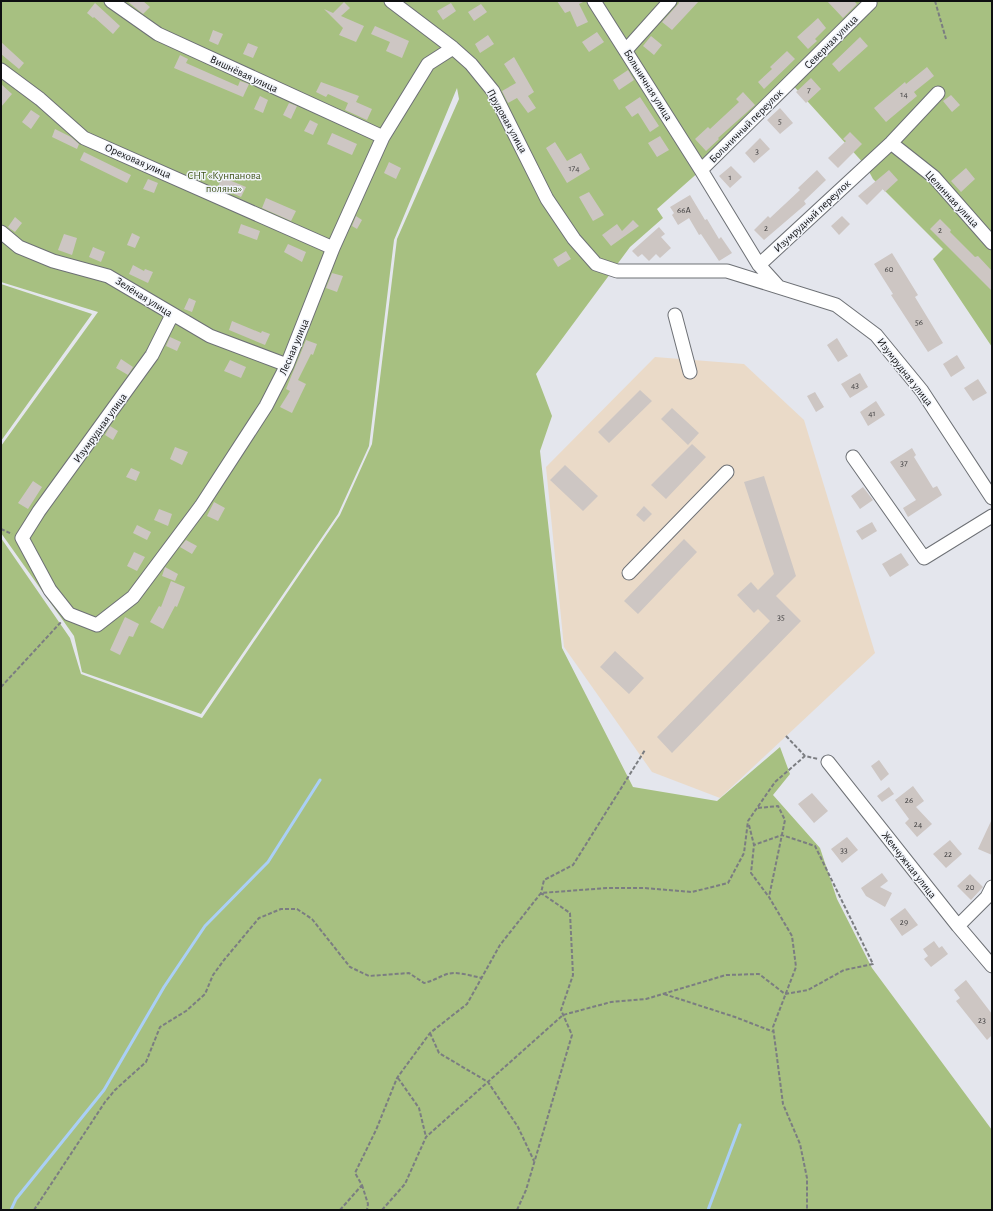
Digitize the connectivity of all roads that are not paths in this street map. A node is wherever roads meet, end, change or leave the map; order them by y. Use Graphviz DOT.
graph roads {
  1 [pos="111,1"];
  2 [pos="392,1"];
  3 [pos="594,1"];
  4 [pos="670,1"];
  5 [pos="869,1"];
  6 [pos="453,48"];
  7 [pos="626,50"];
  8 [pos="1,70"];
  9 [pos="790,82"];
  10 [pos="938,92"];
  11 [pos="383,137"];
  12 [pos="891,143"];
  13 [pos="701,170"];
  14 [pos="1,232"];
  15 [pos="992,243"];
  16 [pos="333,248"];
  17 [pos="759,265"];
  18 [pos="778,286"];
  19 [pos="172,315"];
  20 [pos="675,315"];
  21 [pos="287,366"];
  22 [pos="690,372"];
  23 [pos="853,457"];
  24 [pos="727,472"];
  25 [pos="992,498"];
  26 [pos="992,516"];
  27 [pos="628,573"];
  28 [pos="69,614"];
  29 [pos="828,762"];
  30 [pos="992,888"];
  31 [pos="958,926"];
  32 [pos="992,966"];
  1 -- 11 [label="street, Вишнёвая улица"];
  2 -- 6 [label="street, Прудовая улица"];
  3 -- 7 [label="street, Больничная улица"];
  4 -- 7 [label="street"];
  5 -- 9 [label="street, Северная улица"];
  6 -- 11 [label="street, Лесная улица"];
  6 -- 18 [label="street, Прудовая улица"];
  7 -- 13 [label="street, Больничная улица"];
  8 -- 16 [label="street, Ореховая улица"];
  9 -- 13 [label="street, Больничный переулок"];
  10 -- 12 [label="street"];
  11 -- 16 [label="street, Лесная улица"];
  12 -- 15 [label="street, Целинная улица"];
  12 -- 17 [label="street, Изумрудный переулок"];
  13 -- 17 [label="street, Изумрудная улица"];
  14 -- 19 [label="street, Зелёная улица"];
  16 -- 21 [label="street, Лесная улица"];
  17 -- 18 [label="street, Изумрудная улица"];
  18 -- 25 [label="street, Изумрудная улица"];
  19 -- 21 [label="street, Зелёная улица"];
  19 -- 28 [label="street, Изумрудная улица"];
  20 -- 22 [label="street"];
  21 -- 28 [label="street, Лесная улица"];
  23 -- 26 [label="street"];
  24 -- 27 [label="street"];
  29 -- 31 [label="street, Жемчужная улица"];
  30 -- 31 [label="street"];
  31 -- 32 [label="street, Жемчужная улица"];
}
